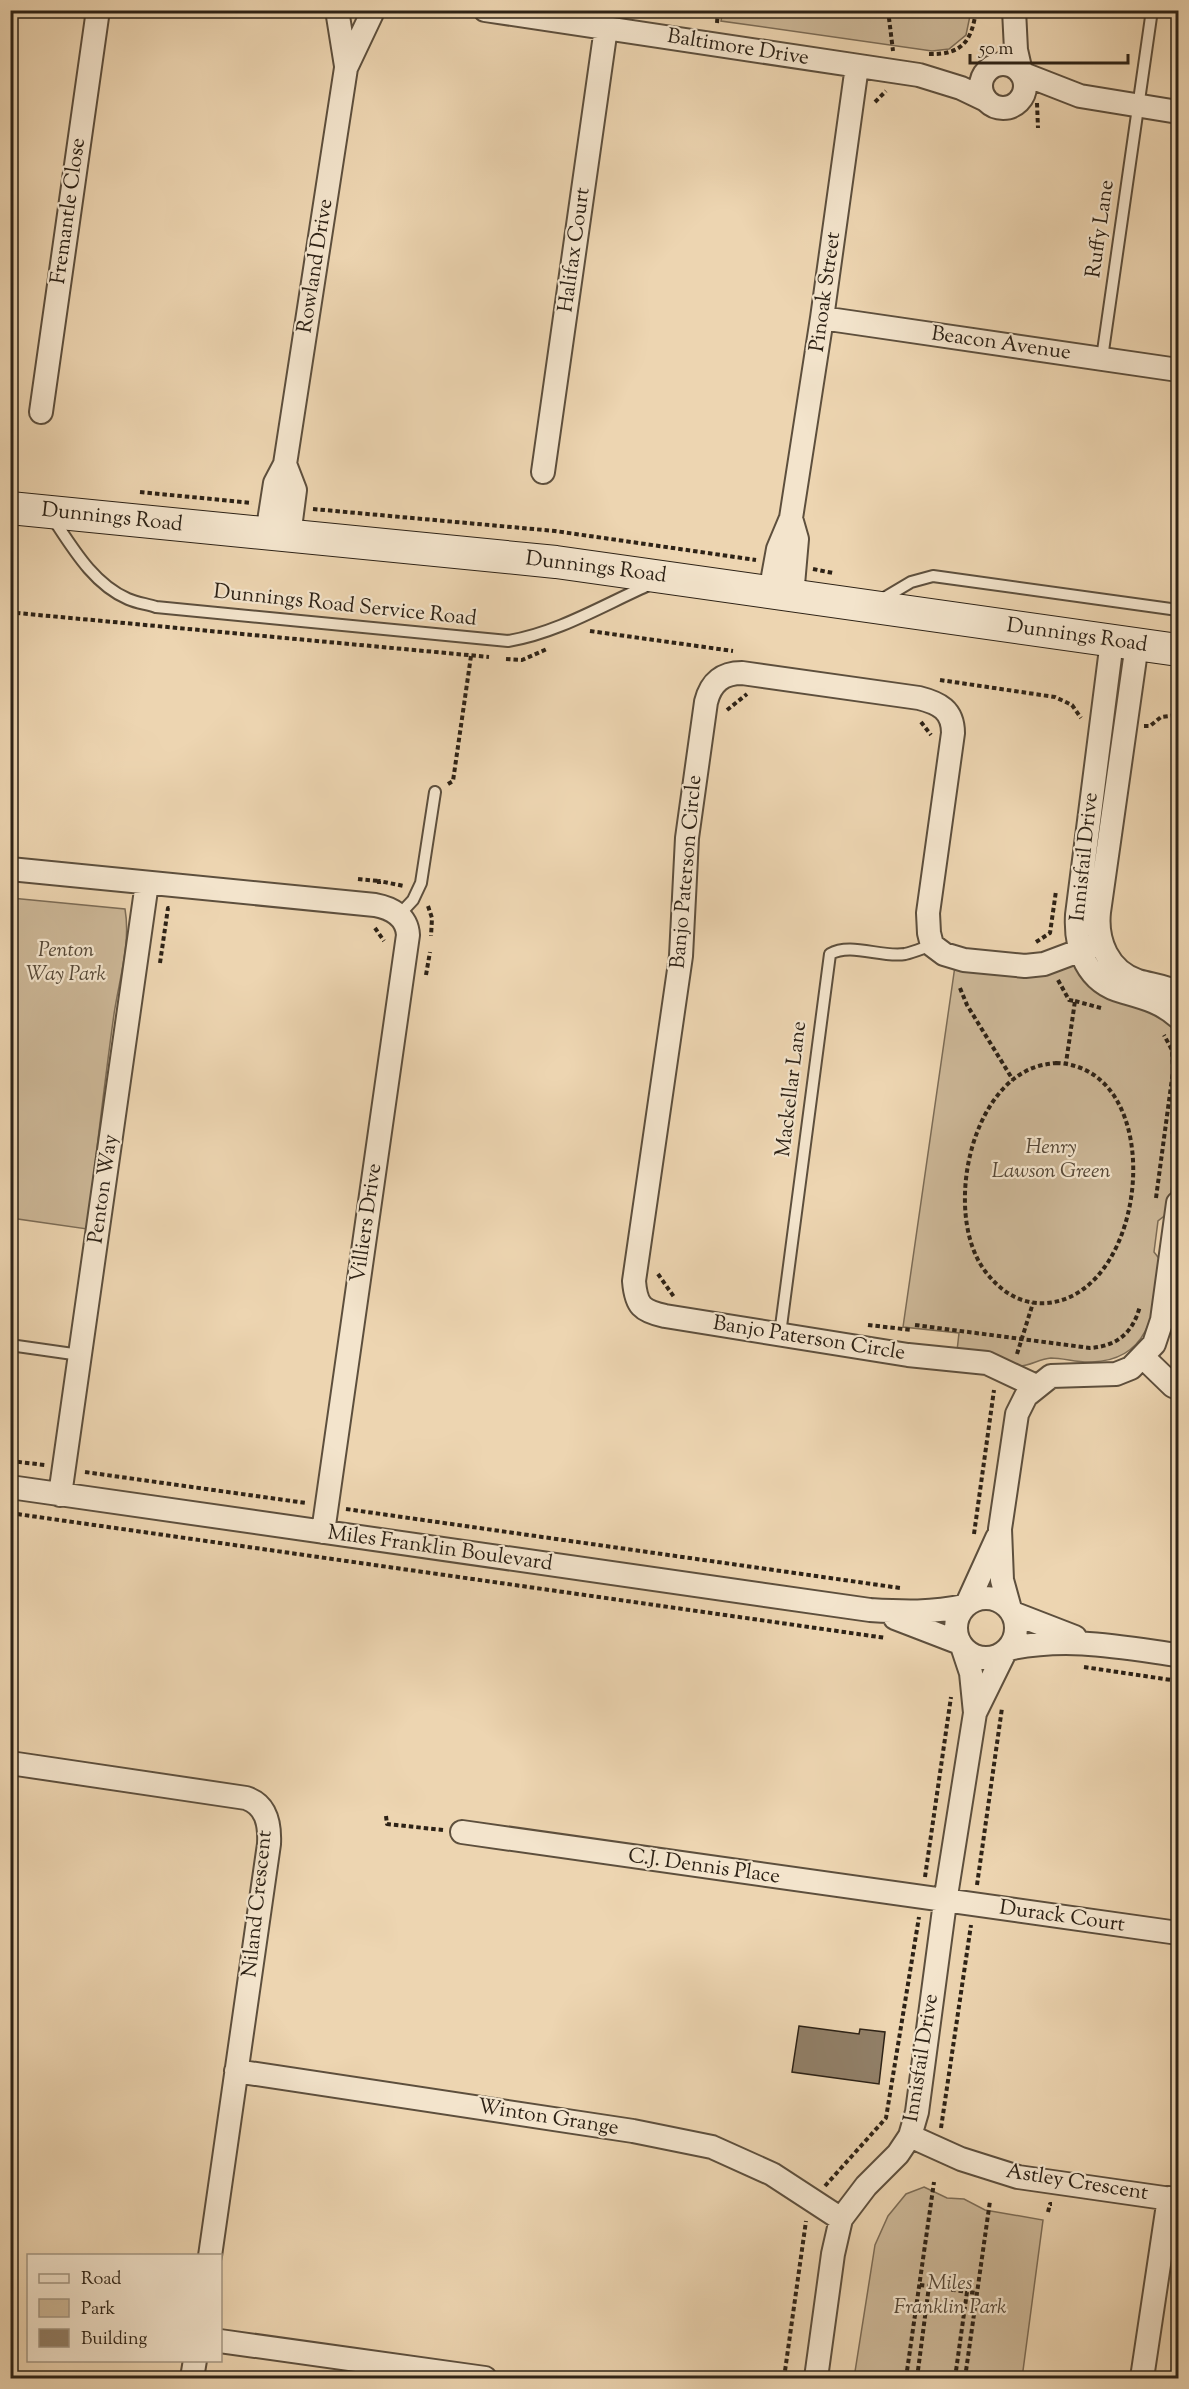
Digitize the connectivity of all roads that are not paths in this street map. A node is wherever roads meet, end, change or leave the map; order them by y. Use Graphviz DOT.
graph roads {
  1 [pos="98,10"];
  2 [pos="338,10"];
  3 [pos="485,10"];
  4 [pos="1152,10"];
  5 [pos="373,11"];
  6 [pos="1014,13"];
  7 [pos="602,24"];
  8 [pos="920,64"];
  9 [pos="857,66"];
  10 [pos="346,68"];
  11 [pos="989,69"];
  12 [pos="1021,73"];
  13 [pos="1080,96"];
  14 [pos="986,100"];
  15 [pos="1018,102"];
  16 [pos="1138,106"];
  17 [pos="1179,112"];
  18 [pos="822,318"];
  19 [pos="1102,358"];
  20 [pos="1179,370"];
  21 [pos="40,412"];
  22 [pos="543,472"];
  23 [pos="10,508"];
  24 [pos="49,512"];
  25 [pos="278,535"];
  26 [pos="665,577"];
  27 [pos="781,594"];
  28 [pos="872,606"];
  29 [pos="1179,610"];
  30 [pos="1124,643"];
  31 [pos="1179,650"];
  32 [pos="435,792"];
  33 [pos="10,869"];
  34 [pos="147,883"];
  35 [pos="399,915"];
  36 [pos="932,945"];
  37 [pos="1090,946"];
  38 [pos="1179,993"];
  39 [pos="1170,1024"];
  40 [pos="1179,1203"];
  41 [pos="780,1334"];
  42 [pos="10,1345"];
  43 [pos="80,1355"];
  44 [pos="1143,1357"];
  45 [pos="1036,1386"];
  46 [pos="1179,1388"];
  47 [pos="10,1487"];
  48 [pos="60,1495"];
  49 [pos="1000,1529"];
  50 [pos="323,1532"];
  51 [pos="966,1605"];
  52 [pos="870,1610"];
  53 [pos="1012,1611"];
  54 [pos="1087,1642"];
  55 [pos="961,1645"];
  56 [pos="1006,1651"];
  57 [pos="1179,1655"];
  58 [pos="975,1713"];
  59 [pos="10,1763"];
  60 [pos="462,1832"];
  61 [pos="945,1902"];
  62 [pos="1179,1933"];
  63 [pos="236,2071"];
  64 [pos="910,2136"];
  65 [pos="1174,2199"];
  66 [pos="841,2219"];
  67 [pos="210,2254"];
  68 [pos="222,2341"];
  69 [pos="195,2362"];
  70 [pos="192,2379"];
  71 [pos="485,2379"];
  72 [pos="816,2379"];
  73 [pos="1142,2379"];
  1 -- 21 [label="street, Fremantle Close"];
  2 -- 5 [label="street"];
  2 -- 10 [label="street, Rowland Drive"];
  3 -- 7 [label="street, Baltimore Drive"];
  4 -- 16 [label="lane, Ruffy Lane"];
  5 -- 10 [label="street, Rowland Drive"];
  6 -- 11 [label="street"];
  6 -- 12 [label="street"];
  7 -- 9 [label="street, Baltimore Drive"];
  7 -- 22 [label="street, Halifax Court"];
  8 -- 9 [label="street, Baltimore Drive"];
  8 -- 11 [label="street, Baltimore Drive"];
  8 -- 14 [label="street, Baltimore Drive"];
  9 -- 18 [label="street, Pinoak Street"];
  10 -- 25 [label="street, Rowland Drive"];
  11 -- 12 [label="street"];
  11 -- 14 [label="street"];
  12 -- 13 [label="street"];
  12 -- 15 [label="street"];
  13 -- 15 [label="street"];
  13 -- 16 [label="street"];
  14 -- 15 [label="street"];
  16 -- 17 [label="street"];
  16 -- 19 [label="lane, Ruffy Lane"];
  18 -- 19 [label="street, Beacon Avenue"];
  18 -- 27 [label="street, Pinoak Street"];
  19 -- 20 [label="street, Beacon Avenue"];
  23 -- 24 [label="street, Dunnings Road"];
  24 -- 25 [label="street, Dunnings Road"];
  24 -- 26 [label="lane, Dunnings Road Service Road"];
  25 -- 26 [label="street, Dunnings Road"];
  26 -- 27 [label="street, Dunnings Road"];
  27 -- 28 [label="street, Dunnings Road"];
  28 -- 29 [label="lane"];
  28 -- 30 [label="street, Dunnings Road"];
  30 -- 31 [label="street, Dunnings Road"];
  30 -- 37 [label="street, Innisfail Drive"];
  30 -- 37 [label="street, Innisfail Drive"];
  32 -- 35 [label="lane"];
  33 -- 34 [label="street"];
  34 -- 35 [label="street"];
  34 -- 43 [label="street, Penton Way"];
  35 -- 50 [label="street, Villiers Drive"];
  36 -- 37 [label="street"];
  36 -- 41 [label="lane, Mackellar Lane"];
  36 -- 41 [label="street, Banjo Paterson Circle"];
  37 -- 38 [label="street, Innisfail Drive"];
  37 -- 39 [label="street, Innisfail Drive"];
  40 -- 44 [label="street"];
  41 -- 45 [label="street, Banjo Paterson Circle"];
  42 -- 43 [label="lane"];
  43 -- 48 [label="street, Penton Way"];
  44 -- 45 [label="street"];
  44 -- 46 [label="street"];
  45 -- 49 [label="street"];
  47 -- 48 [label="street, Miles Franklin Boulevard"];
  48 -- 50 [label="street, Miles Franklin Boulevard"];
  49 -- 51 [label="street"];
  49 -- 53 [label="street"];
  50 -- 52 [label="street, Miles Franklin Boulevard"];
  51 -- 52 [label="street, Miles Franklin Boulevard"];
  51 -- 53 [label="street"];
  51 -- 55 [label="street"];
  52 -- 55 [label="street, Miles Franklin Boulevard"];
  53 -- 54 [label="street"];
  53 -- 56 [label="street"];
  54 -- 56 [label="street"];
  54 -- 57 [label="street"];
  55 -- 56 [label="street"];
  55 -- 58 [label="street, Innisfail Drive"];
  56 -- 58 [label="street, Innisfail Drive"];
  58 -- 61 [label="street, Innisfail Drive"];
  59 -- 63 [label="street, Niland Crescent"];
  60 -- 61 [label="street, C.J. Dennis Place"];
  61 -- 62 [label="street, Durack Court"];
  61 -- 64 [label="street, Innisfail Drive"];
  63 -- 66 [label="street, Winton Grange"];
  63 -- 67 [label="street, Niland Crescent"];
  64 -- 65 [label="street, Astley Crescent"];
  64 -- 66 [label="street, Innisfail Drive"];
  65 -- 73 [label="street"];
  66 -- 72 [label="street, Innisfail Drive"];
  68 -- 71 [label="street"];
  69 -- 70 [label="street"];
}
